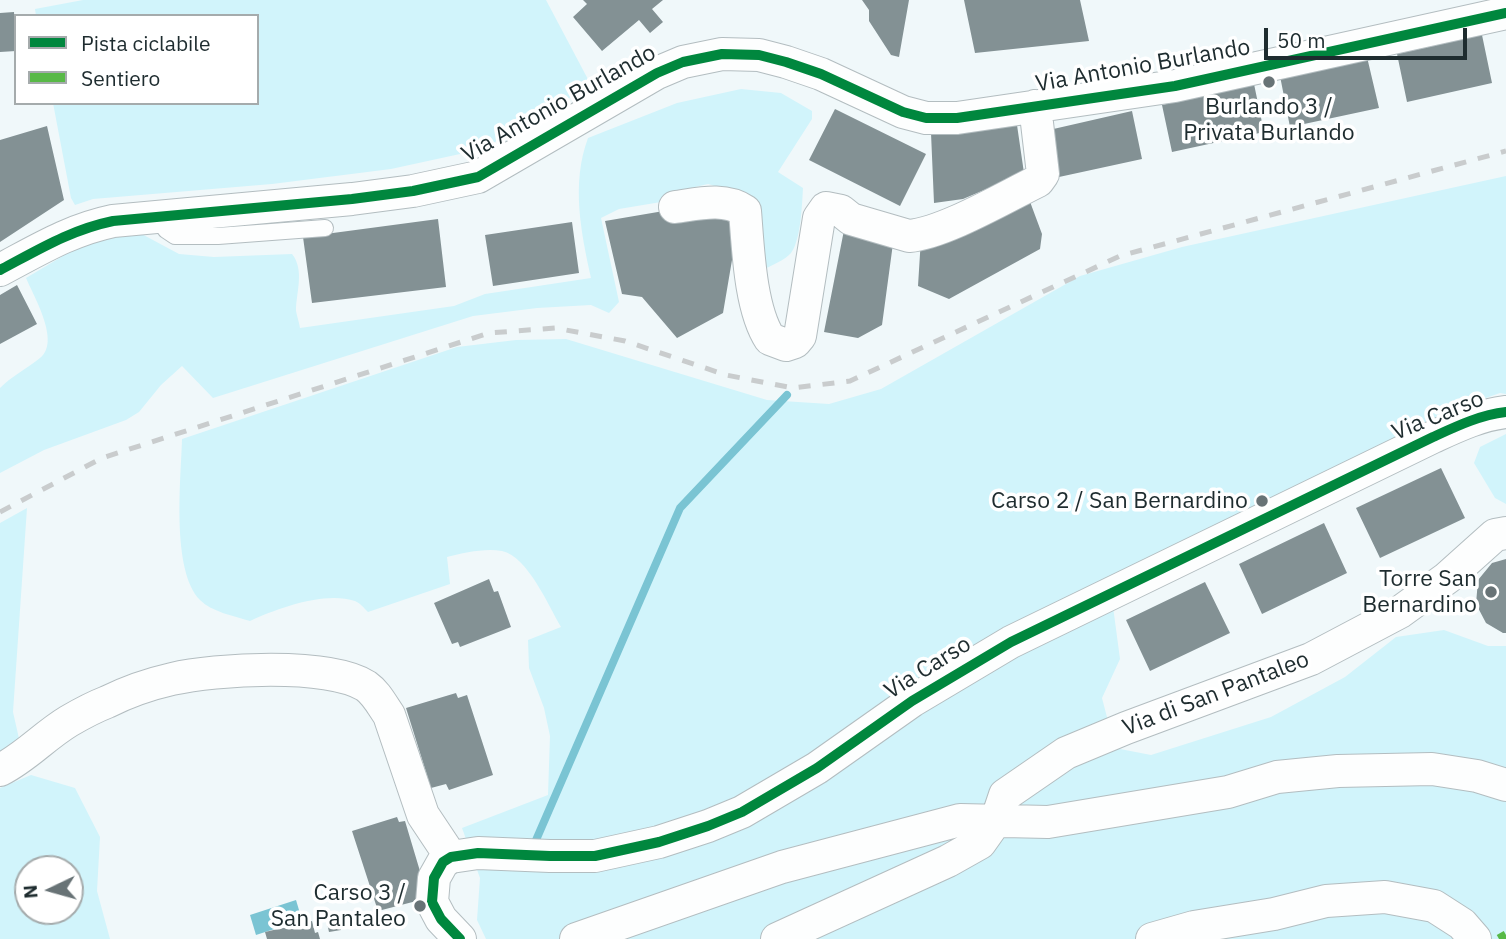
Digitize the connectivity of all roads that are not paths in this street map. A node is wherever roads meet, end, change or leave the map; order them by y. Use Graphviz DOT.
graph roads {
  1 [pos="1506,13"];
  2 [pos="1035,107"];
  3 [pos="675,207"];
  4 [pos="157,218"];
  5 [pos="325,228"];
  6 [pos="0,271"];
  7 [pos="1506,412"];
  8 [pos="1506,533"];
  9 [pos="0,771"];
  10 [pos="1506,785"];
  11 [pos="997,819"];
  12 [pos="451,857"];
  13 [pos="460,939"];
  14 [pos="576,939"];
  15 [pos="777,939"];
  16 [pos="1152,939"];
  17 [pos="1475,939"];
  1 -- 2 [label="street, Via Antonio Burlando"];
  2 -- 3 [label="street"];
  2 -- 4 [label="street, Via Antonio Burlando"];
  4 -- 5 [label="lane"];
  4 -- 6 [label="street, Via Antonio Burlando"];
  7 -- 12 [label="street, Via Carso"];
  8 -- 11 [label="street, Via di San Pantaleo"];
  9 -- 12 [label="street"];
  10 -- 11 [label="street"];
  11 -- 14 [label="street"];
  11 -- 15 [label="street"];
  12 -- 13 [label="street"];
  16 -- 17 [label="street"];
}
